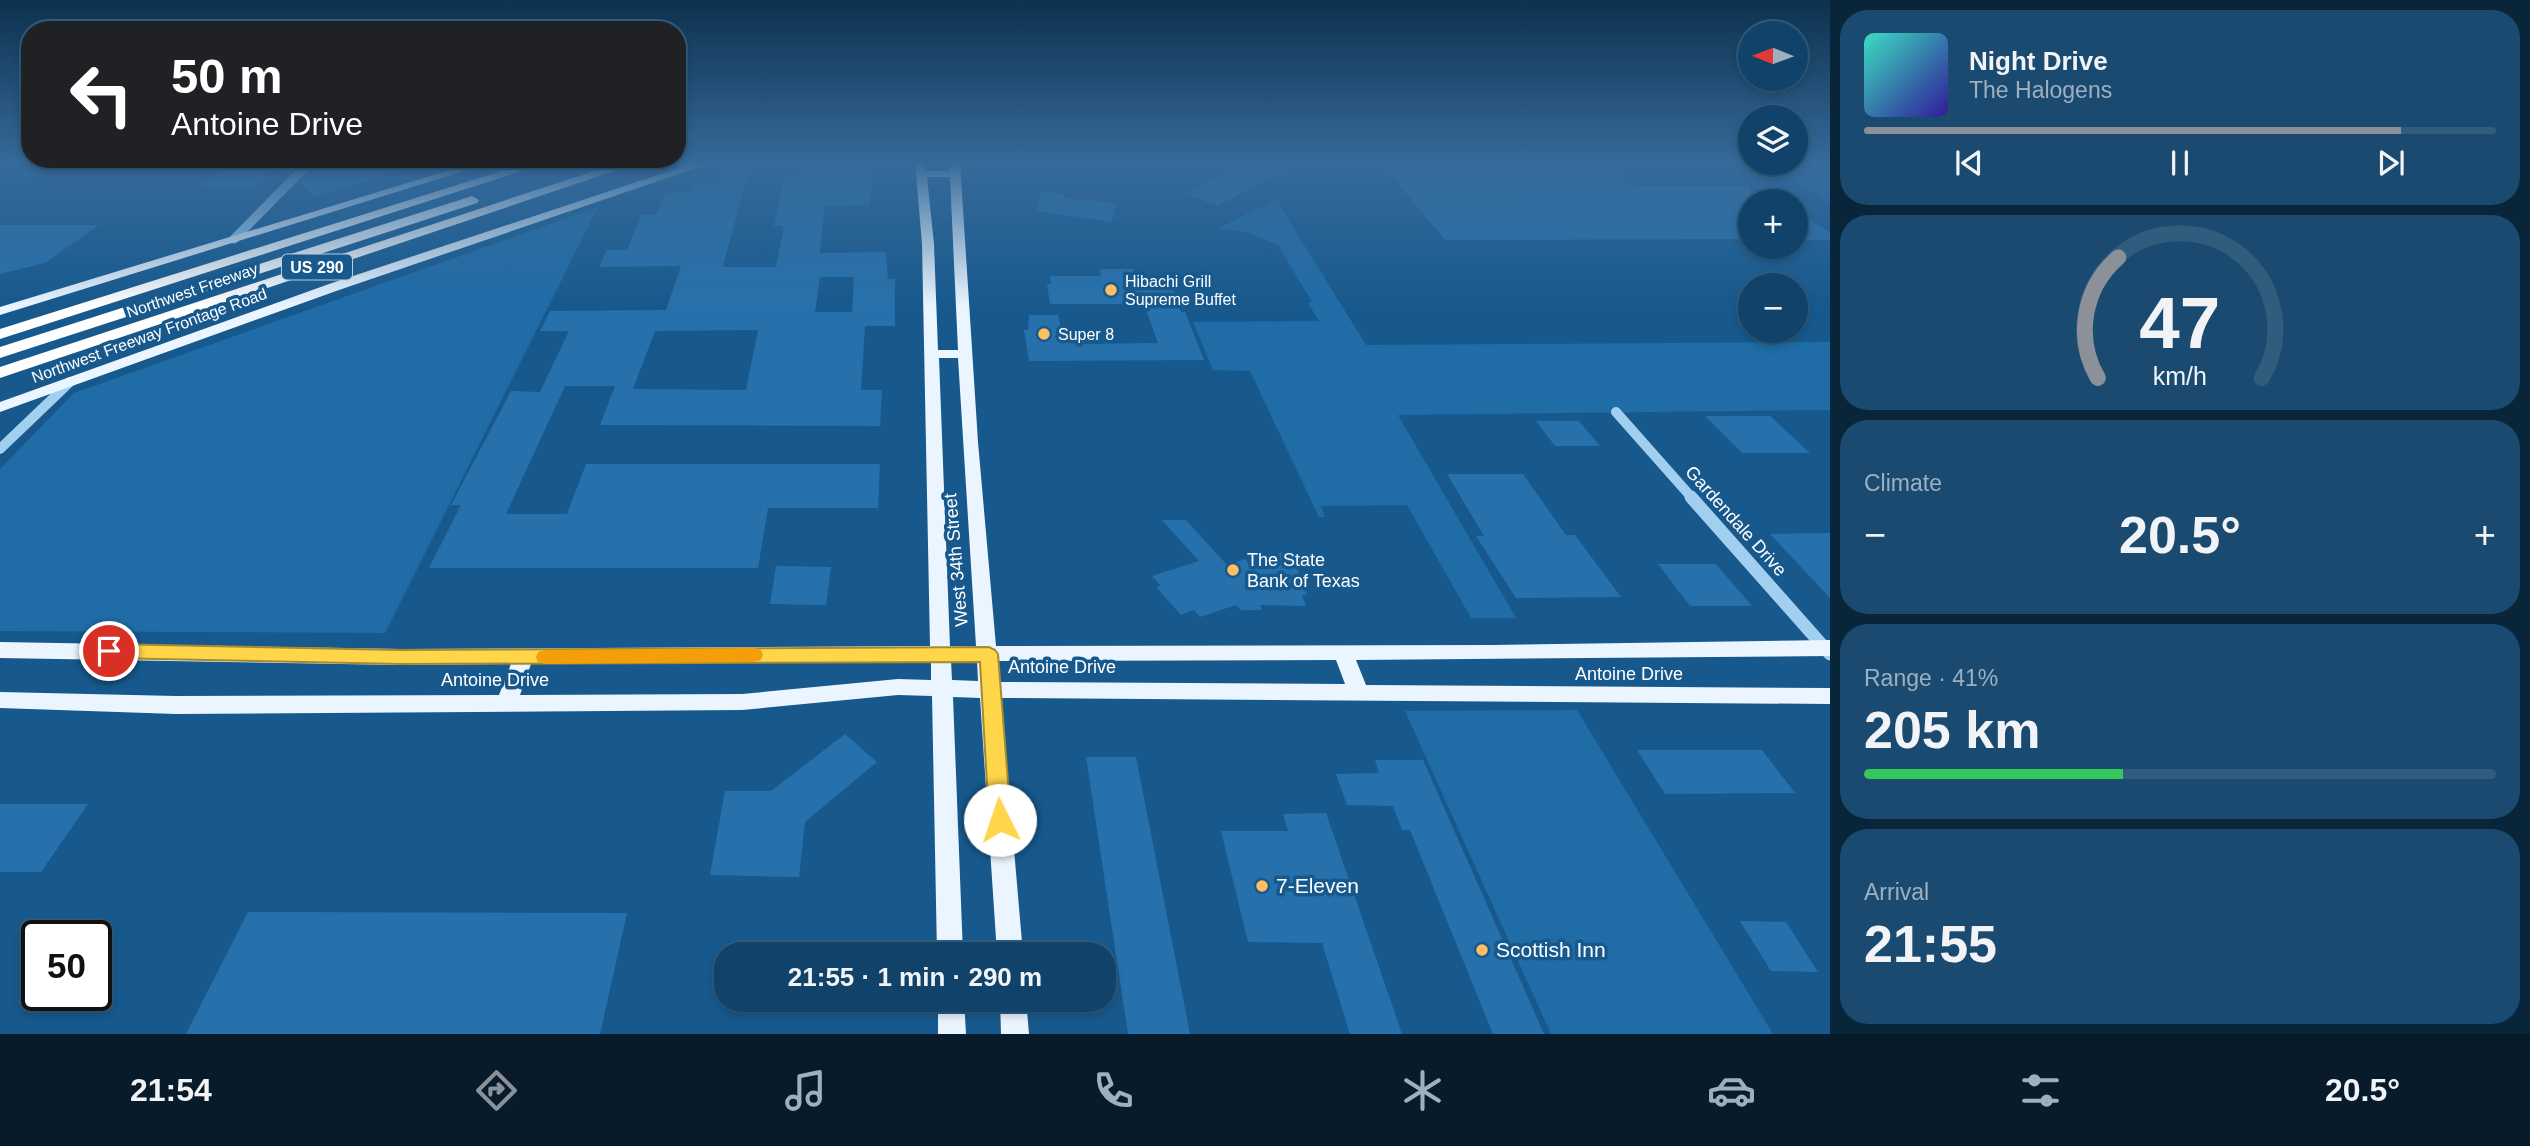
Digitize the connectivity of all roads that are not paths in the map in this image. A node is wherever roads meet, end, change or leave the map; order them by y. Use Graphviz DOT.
graph roads {
  1 [pos="262,210"];
  2 [pos="329,210"];
  3 [pos="391,210"];
  4 [pos="442,210"];
  5 [pos="490,210"];
  6 [pos="564,210"];
  7 [pos="926,210"];
  8 [pos="957,210"];
  9 [pos="234,239"];
  10 [pos="0,311"];
  11 [pos="0,334"];
  12 [pos="0,353"];
  13 [pos="930,354"];
  14 [pos="965,354"];
  15 [pos="0,373"];
  16 [pos="70,382"];
  17 [pos="0,407"];
  18 [pos="1616,412"];
  19 [pos="0,449"];
  20 [pos="0,650"];
  21 [pos="1828,650"];
  22 [pos="1343,653"];
  23 [pos="989,654"];
  24 [pos="942,655"];
  25 [pos="524,657"];
  26 [pos="942,687"];
  27 [pos="990,691"];
  28 [pos="1358,691"];
  29 [pos="1830,696"];
  30 [pos="0,701"];
  31 [pos="506,703"];
  32 [pos="950,942"];
  33 [pos="1009,942"];
  34 [pos="951,1012"];
  35 [pos="1014,1012"];
  36 [pos="952,1034"];
  37 [pos="1016,1034"];
  1 -- 9 [label="street"];
  2 -- 9 [label="main road"];
  3 -- 11 [label="highway, Northwest Freeway / US 290"];
  4 -- 12 [label="highway"];
  5 -- 15 [label="highway, Northwest Freeway / US 290"];
  6 -- 16 [label="main road, Northwest Freeway Frontage Road"];
  7 -- 13 [label="main road, West 34th Street"];
  8 -- 14 [label="main road, West 34th Street"];
  9 -- 10 [label="main road"];
  13 -- 14 [label="main road"];
  13 -- 24 [label="main road, West 34th Street"];
  14 -- 23 [label="main road, West 34th Street"];
  16 -- 17 [label="main road, Northwest Freeway Frontage Road"];
  16 -- 19 [label="street"];
  18 -- 21 [label="street, Gardendale Drive"];
  20 -- 25 [label="main road, Antoine Drive"];
  21 -- 22 [label="main road, Antoine Drive"];
  22 -- 23 [label="main road, Antoine Drive"];
  22 -- 28 [label="main road"];
  23 -- 24 [label="main road, Antoine Drive"];
  23 -- 27 [label="main road, West 34th Street"];
  24 -- 25 [label="main road, Antoine Drive"];
  24 -- 26 [label="main road, West 34th Street"];
  25 -- 31 [label="main road"];
  26 -- 27 [label="main road, Antoine Drive"];
  26 -- 31 [label="main road, Antoine Drive"];
  26 -- 32 [label="main road, West 34th Street"];
  27 -- 28 [label="main road, Antoine Drive"];
  27 -- 33 [label="main road, West 34th Street"];
  28 -- 29 [label="main road, Antoine Drive"];
  30 -- 31 [label="main road, Antoine Drive"];
  34 -- 36 [label="main road"];
  35 -- 37 [label="main road"];
}
